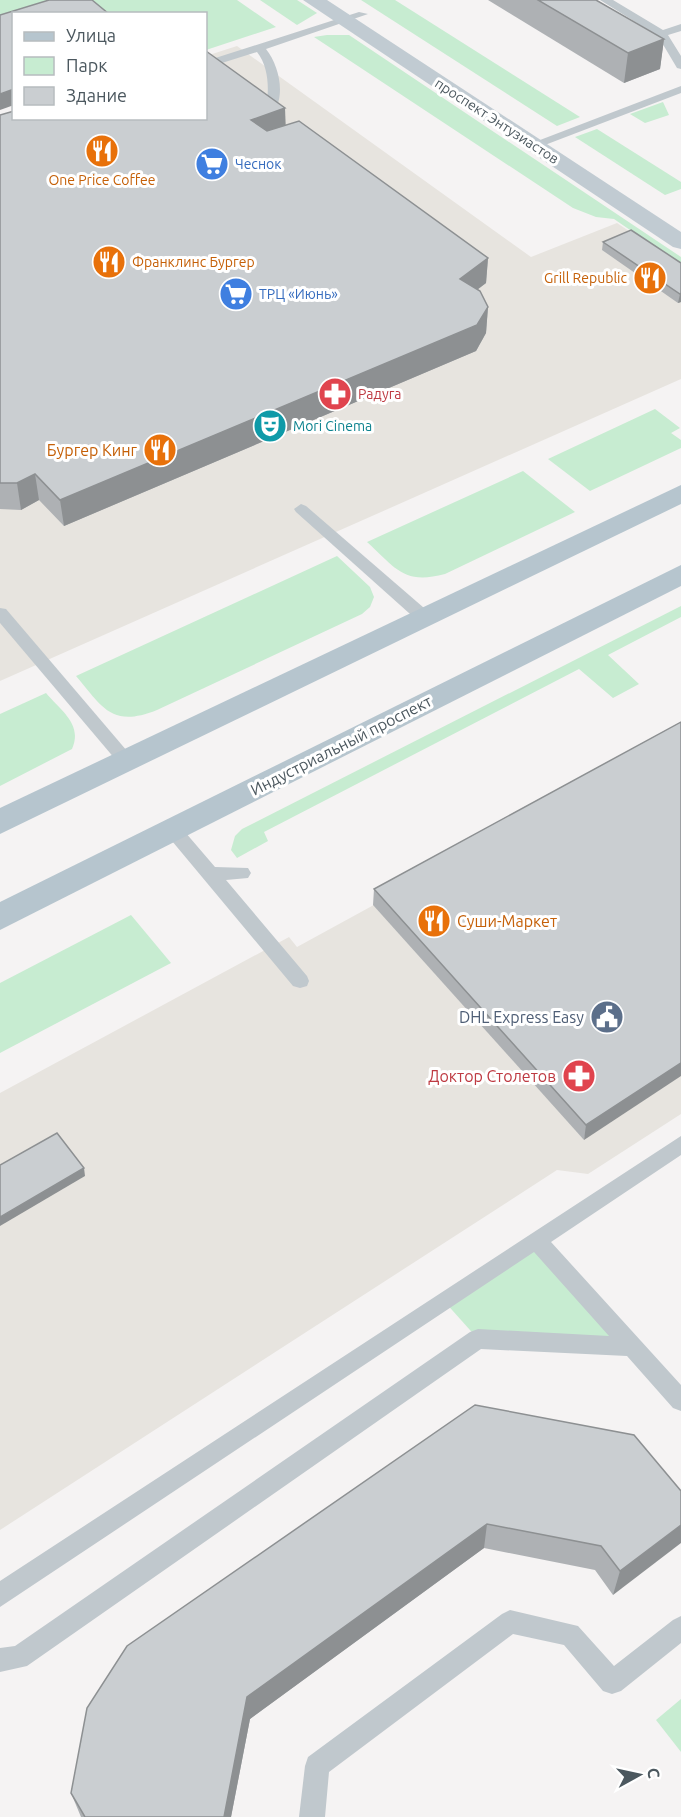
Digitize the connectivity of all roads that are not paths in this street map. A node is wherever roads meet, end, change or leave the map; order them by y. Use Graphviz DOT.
graph roads {
  1 [pos="313,0"];
  2 [pos="605,0"];
  3 [pos="350,12"];
  4 [pos="681,27"];
  5 [pos="662,34"];
  6 [pos="259,48"];
  7 [pos="207,64"];
  8 [pos="681,66"];
  9 [pos="681,89"];
  10 [pos="259,113"];
  11 [pos="554,137"];
  12 [pos="533,145"];
  13 [pos="681,218"];
  14 [pos="681,243"];
  15 [pos="681,493"];
  16 [pos="301,509"];
  17 [pos="681,574"];
  18 [pos="0,613"];
  19 [pos="425,618"];
  20 [pos="127,762"];
  21 [pos="0,822"];
  22 [pos="173,830"];
  23 [pos="242,873"];
  24 [pos="210,874"];
  25 [pos="0,917"];
  26 [pos="300,981"];
  27 [pos="681,1144"];
  28 [pos="536,1240"];
  29 [pos="633,1347"];
  30 [pos="681,1401"];
  31 [pos="0,1595"];
  32 [pos="681,1628"];
  33 [pos="0,1660"];
  34 [pos="312,1817"];
  1 -- 3 [label="street, проспект Энтузиастов"];
  2 -- 5 [label="lane"];
  3 -- 6 [label="lane"];
  3 -- 11 [label="street, проспект Энтузиастов"];
  3 -- 12 [label="street, проспект Энтузиастов"];
  4 -- 5 [label="lane"];
  5 -- 8 [label="lane"];
  6 -- 7 [label="lane"];
  6 -- 10 [label="lane"];
  9 -- 11 [label="lane"];
  11 -- 12 [label="lane"];
  11 -- 13 [label="street, проспект Энтузиастов"];
  12 -- 14 [label="street, проспект Энтузиастов"];
  15 -- 19 [label="main road"];
  16 -- 19 [label="lane"];
  17 -- 22 [label="main road, Индустриальный проспект"];
  18 -- 20 [label="lane"];
  19 -- 20 [label="main road"];
  20 -- 21 [label="main road"];
  22 -- 24 [label="lane"];
  22 -- 25 [label="main road, Индустриальный проспект"];
  23 -- 24 [label="lane"];
  24 -- 26 [label="lane"];
  27 -- 28 [label="lane"];
  28 -- 29 [label="lane"];
  28 -- 31 [label="lane"];
  29 -- 30 [label="lane"];
  29 -- 33 [label="lane"];
  32 -- 34 [label="lane"];
}
